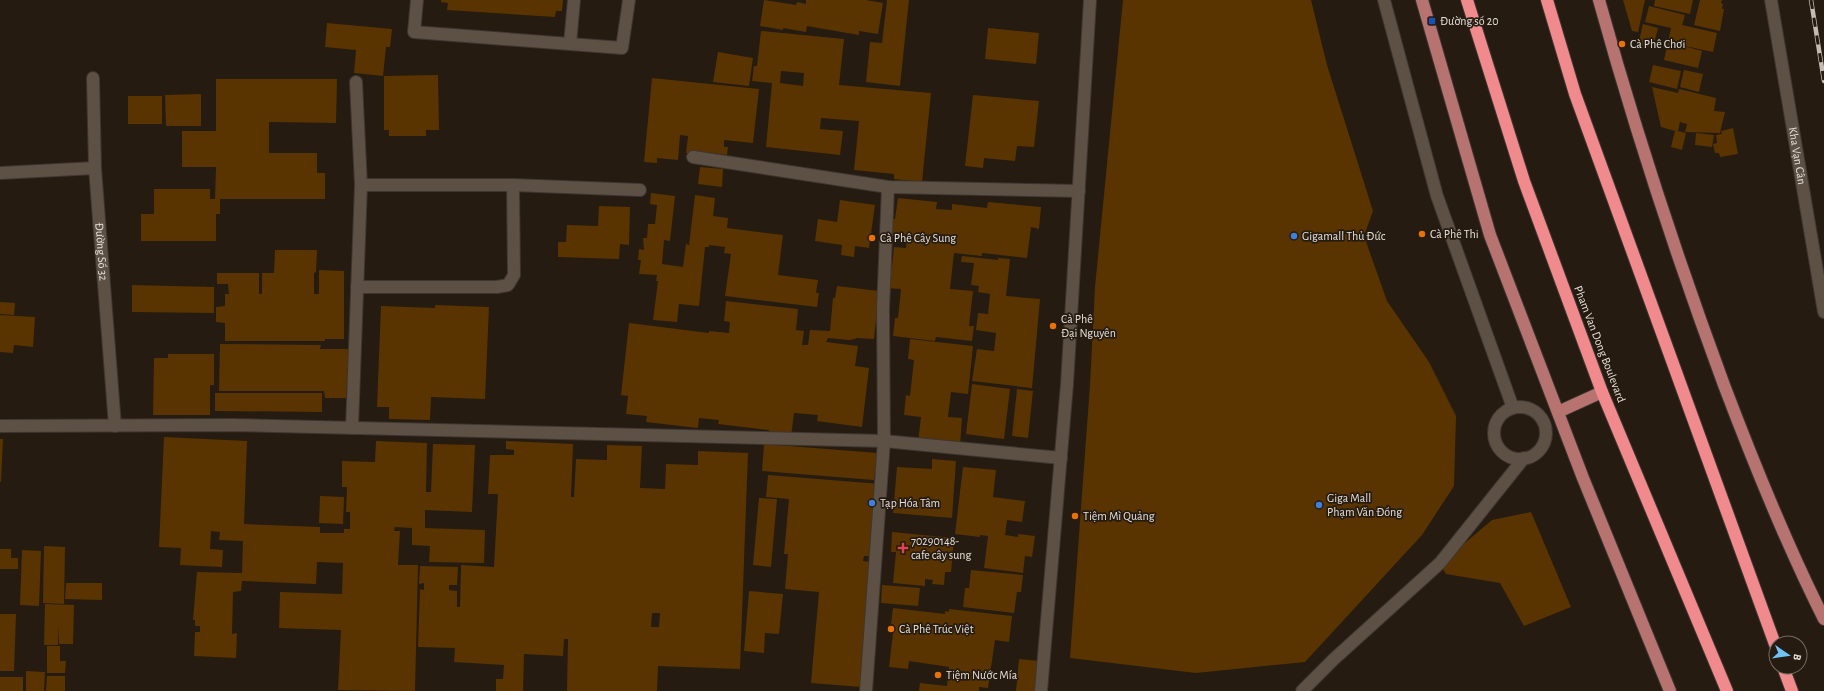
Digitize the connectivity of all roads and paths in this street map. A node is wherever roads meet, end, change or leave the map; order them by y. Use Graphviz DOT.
graph roads {
  1 [pos="417,0"];
  2 [pos="574,0"];
  3 [pos="629,0"];
  4 [pos="1090,0"];
  5 [pos="1384,0"];
  6 [pos="1422,0"];
  7 [pos="1467,0"];
  8 [pos="1547,0"];
  9 [pos="1599,0"];
  10 [pos="1771,0"];
  11 [pos="570,44"];
  12 [pos="93,78"];
  13 [pos="356,82"];
  14 [pos="693,157"];
  15 [pos="95,168"];
  16 [pos="0,173"];
  17 [pos="361,185"];
  18 [pos="513,185"];
  19 [pos="888,186"];
  20 [pos="640,190"];
  21 [pos="1079,191"];
  22 [pos="357,287"];
  23 [pos="1824,312"];
  24 [pos="1602,392"];
  25 [pos="1514,408"];
  26 [pos="1558,412"];
  27 [pos="1541,419"];
  28 [pos="0,426"];
  29 [pos="115,426"];
  30 [pos="352,428"];
  31 [pos="884,441"];
  32 [pos="1061,458"];
  33 [pos="1524,458"];
  34 [pos="1824,620"];
  35 [pos="1772,635"];
  36 [pos="1786,675"];
  37 [pos="866,691"];
  38 [pos="1041,691"];
  39 [pos="1302,691"];
  40 [pos="1670,691"];
  41 [pos="1727,691"];
  42 [pos="1792,691"];
  1 -- 11 [label="street"];
  2 -- 11 [label="street"];
  3 -- 11 [label="street"];
  4 -- 21 [label="street"];
  5 -- 25 [label="street"];
  6 -- 26 [label="main road"];
  7 -- 24 [label="highway, Pham Van Dong Boulevard"];
  8 -- 35 [label="highway"];
  9 -- 34 [label="main road"];
  10 -- 23 [label="street, Kha Vạn Cân"];
  12 -- 15 [label="street, Đường Số 32"];
  13 -- 17 [label="street"];
  14 -- 19 [label="street"];
  15 -- 16 [label="street"];
  15 -- 29 [label="street, Đường Số 32"];
  17 -- 18 [label="street"];
  17 -- 22 [label="street"];
  18 -- 20 [label="street"];
  18 -- 22 [label="street"];
  19 -- 21 [label="street"];
  19 -- 31 [label="street"];
  21 -- 32 [label="street"];
  22 -- 30 [label="street"];
  24 -- 26 [label="main road"];
  24 -- 41 [label="highway, Pham Van Dong Boulevard"];
  25 -- 27 [label="street"];
  25 -- 33 [label="street"];
  26 -- 27 [label="street"];
  26 -- 40 [label="main road"];
  27 -- 33 [label="street"];
  28 -- 29 [label="street"];
  29 -- 30 [label="street"];
  30 -- 31 [label="street"];
  31 -- 32 [label="street"];
  31 -- 37 [label="street"];
  32 -- 38 [label="street"];
  33 -- 39 [label="street"];
  36 -- 42 [label="highway"];
}
